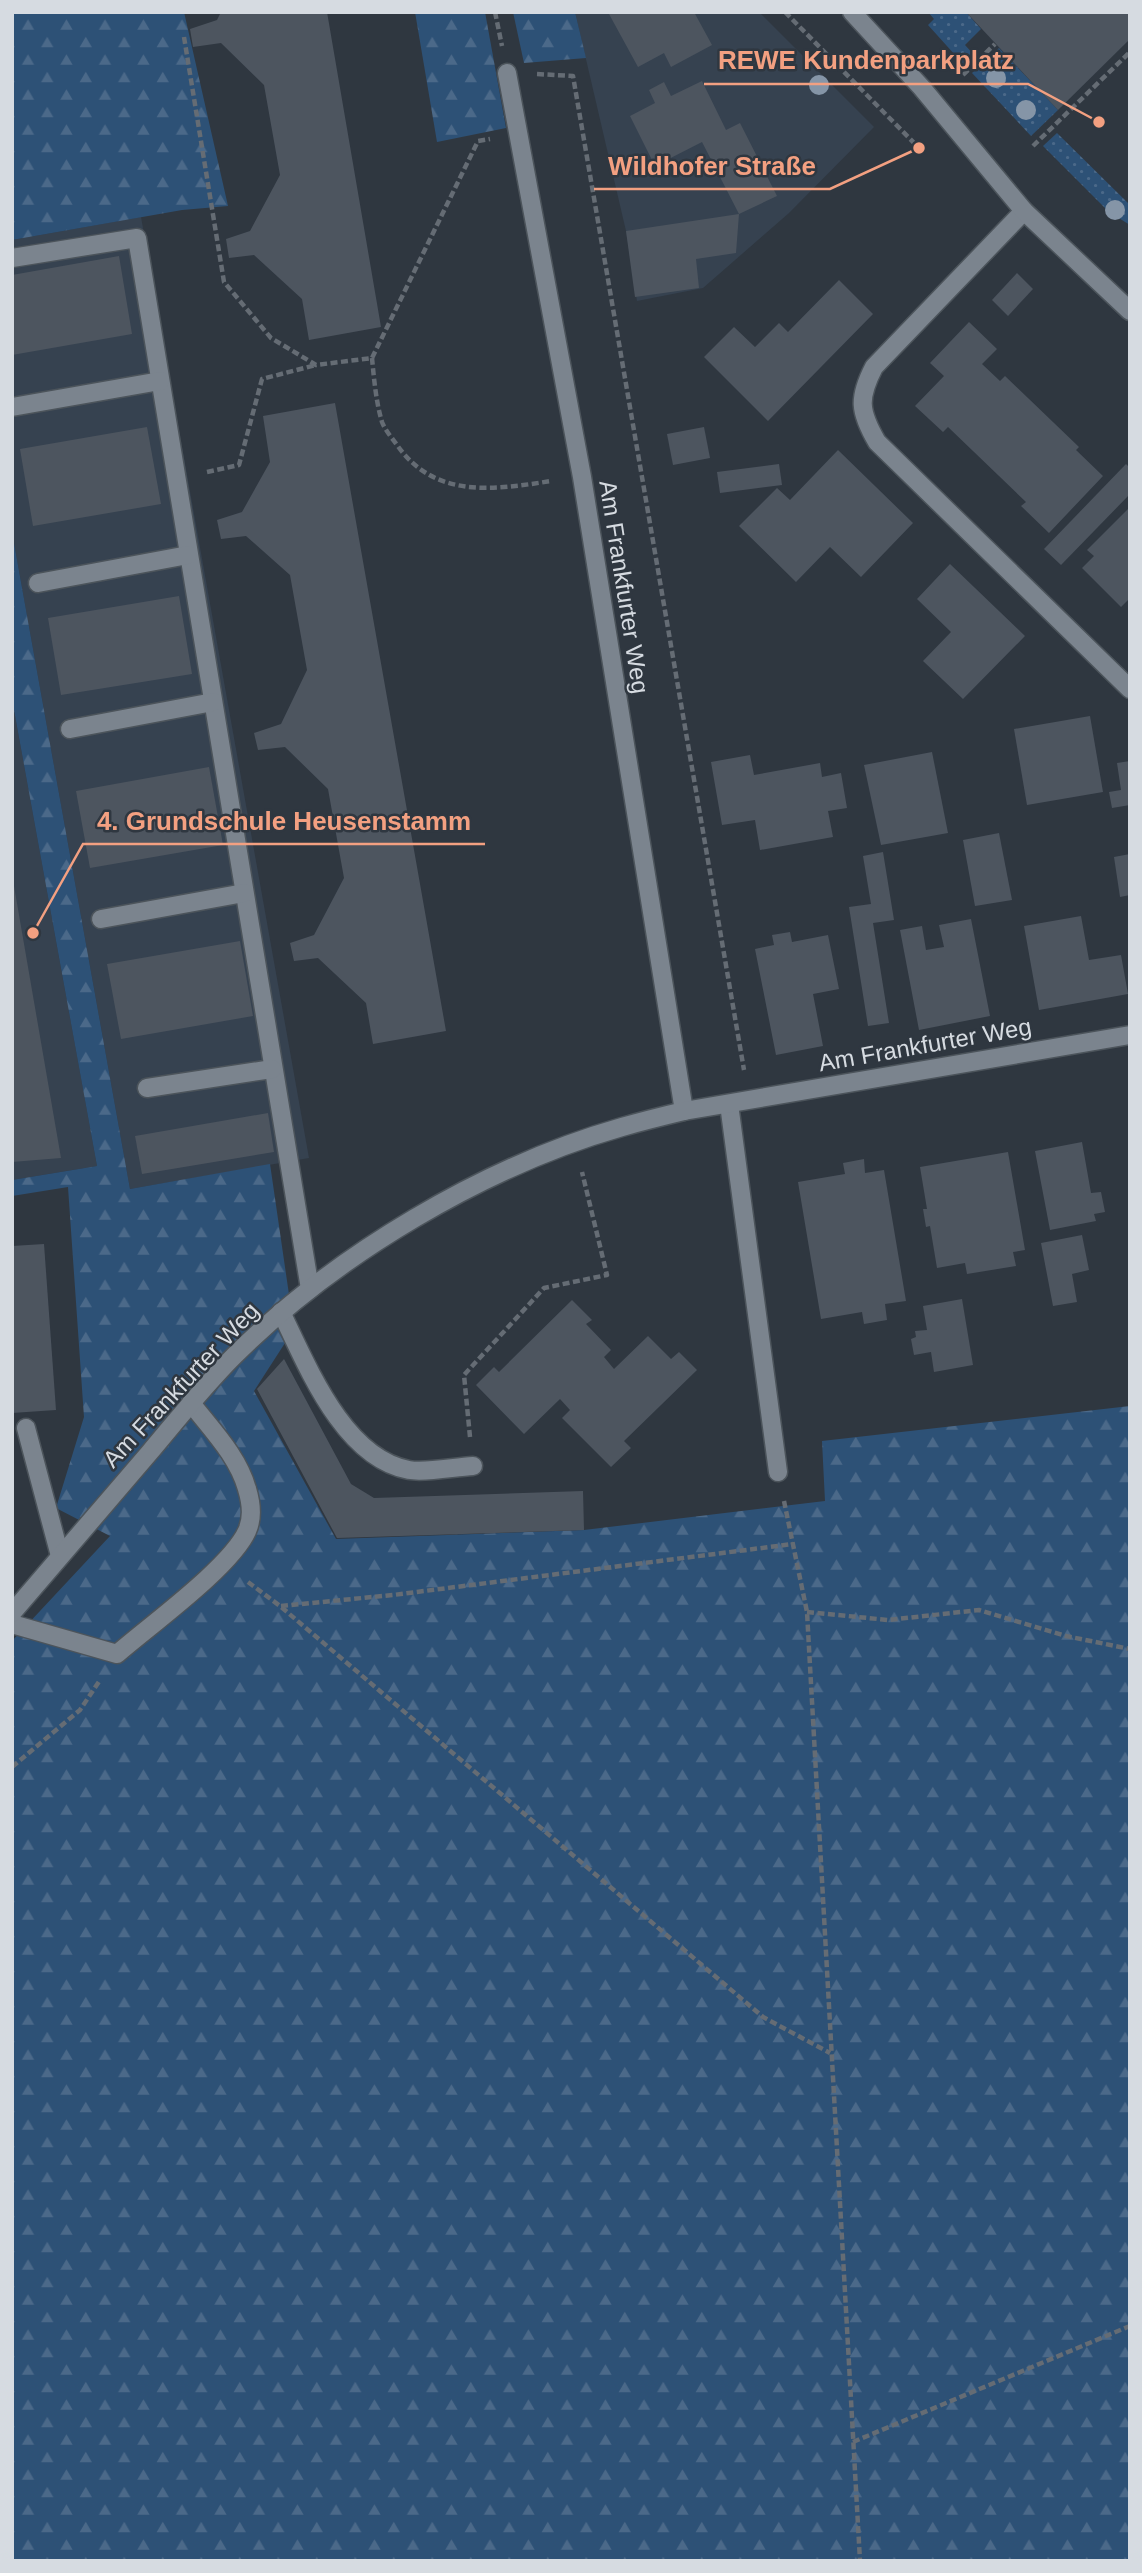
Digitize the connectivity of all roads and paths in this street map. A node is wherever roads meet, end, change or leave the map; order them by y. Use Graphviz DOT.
graph roads {
  1 [pos="785,12"];
  2 [pos="852,12"];
  3 [pos="184,37"];
  4 [pos="995,44"];
  5 [pos="1130,52"];
  6 [pos="507,73"];
  7 [pos="963,75"];
  8 [pos="518,133"];
  9 [pos="1033,146"];
  10 [pos="919,148"];
  11 [pos="1024,211"];
  12 [pos="12,258"];
  13 [pos="1130,311"];
  14 [pos="372,358"];
  15 [pos="316,366"];
  16 [pos="160,381"];
  17 [pos="12,407"];
  18 [pos="201,473"];
  19 [pos="582,477"];
  20 [pos="188,555"];
  21 [pos="38,583"];
  22 [pos="1130,689"];
  23 [pos="213,702"];
  24 [pos="69,729"];
  25 [pos="244,893"];
  26 [pos="101,919"];
  27 [pos="1130,1035"];
  28 [pos="272,1069"];
  29 [pos="147,1088"];
  30 [pos="749,1100"];
  31 [pos="729,1104"];
  32 [pos="684,1111"];
  33 [pos="575,1142"];
  34 [pos="310,1289"];
  35 [pos="281,1312"];
  36 [pos="191,1403"];
  37 [pos="26,1427"];
  38 [pos="473,1466"];
  39 [pos="778,1472"];
  40 [pos="793,1544"];
  41 [pos="60,1556"];
  42 [pos="222,1562"];
  43 [pos="280,1606"];
  44 [pos="807,1612"];
  45 [pos="12,1613"];
  46 [pos="12,1624"];
  47 [pos="1130,1649"];
  48 [pos="117,1654"];
  49 [pos="12,1768"];
  50 [pos="831,2053"];
  51 [pos="1130,2326"];
  52 [pos="853,2442"];
  53 [pos="860,2561"];
  1 -- 10 [label="path"];
  2 -- 11 [label="street"];
  3 -- 15 [label="path"];
  4 -- 7 [label="path"];
  5 -- 9 [label="path"];
  6 -- 8 [label="street, Am Frankfurter Weg"];
  6 -- 30 [label="path"];
  8 -- 14 [label="path"];
  8 -- 19 [label="street, Am Frankfurter Weg"];
  11 -- 13 [label="street"];
  11 -- 22 [label="street"];
  12 -- 16 [label="street"];
  14 -- 15 [label="path"];
  14 -- 19 [label="path"];
  15 -- 18 [label="path"];
  16 -- 17 [label="street"];
  16 -- 20 [label="street"];
  19 -- 32 [label="street, Am Frankfurter Weg"];
  20 -- 21 [label="street"];
  20 -- 23 [label="street"];
  23 -- 24 [label="street"];
  23 -- 25 [label="street"];
  25 -- 26 [label="street"];
  25 -- 28 [label="street"];
  27 -- 30 [label="street, Am Frankfurter Weg"];
  28 -- 29 [label="street"];
  28 -- 34 [label="street"];
  30 -- 31 [label="street, Am Frankfurter Weg"];
  31 -- 32 [label="street, Am Frankfurter Weg"];
  31 -- 39 [label="street"];
  32 -- 33 [label="street, Am Frankfurter Weg"];
  33 -- 34 [label="street, Am Frankfurter Weg"];
  33 -- 38 [label="path"];
  34 -- 35 [label="street, Am Frankfurter Weg"];
  35 -- 36 [label="street, Am Frankfurter Weg"];
  35 -- 38 [label="street"];
  36 -- 41 [label="street, Am Frankfurter Weg"];
  36 -- 42 [label="street"];
  37 -- 41 [label="street"];
  39 -- 40 [label="path"];
  40 -- 43 [label="path"];
  40 -- 44 [label="path"];
  41 -- 45 [label="street, Am Frankfurter Weg"];
  42 -- 43 [label="path"];
  42 -- 48 [label="street"];
  43 -- 50 [label="path"];
  44 -- 47 [label="path"];
  44 -- 50 [label="path"];
  46 -- 48 [label="street"];
  48 -- 49 [label="path"];
  50 -- 52 [label="path"];
  51 -- 52 [label="path"];
  52 -- 53 [label="path"];
}
